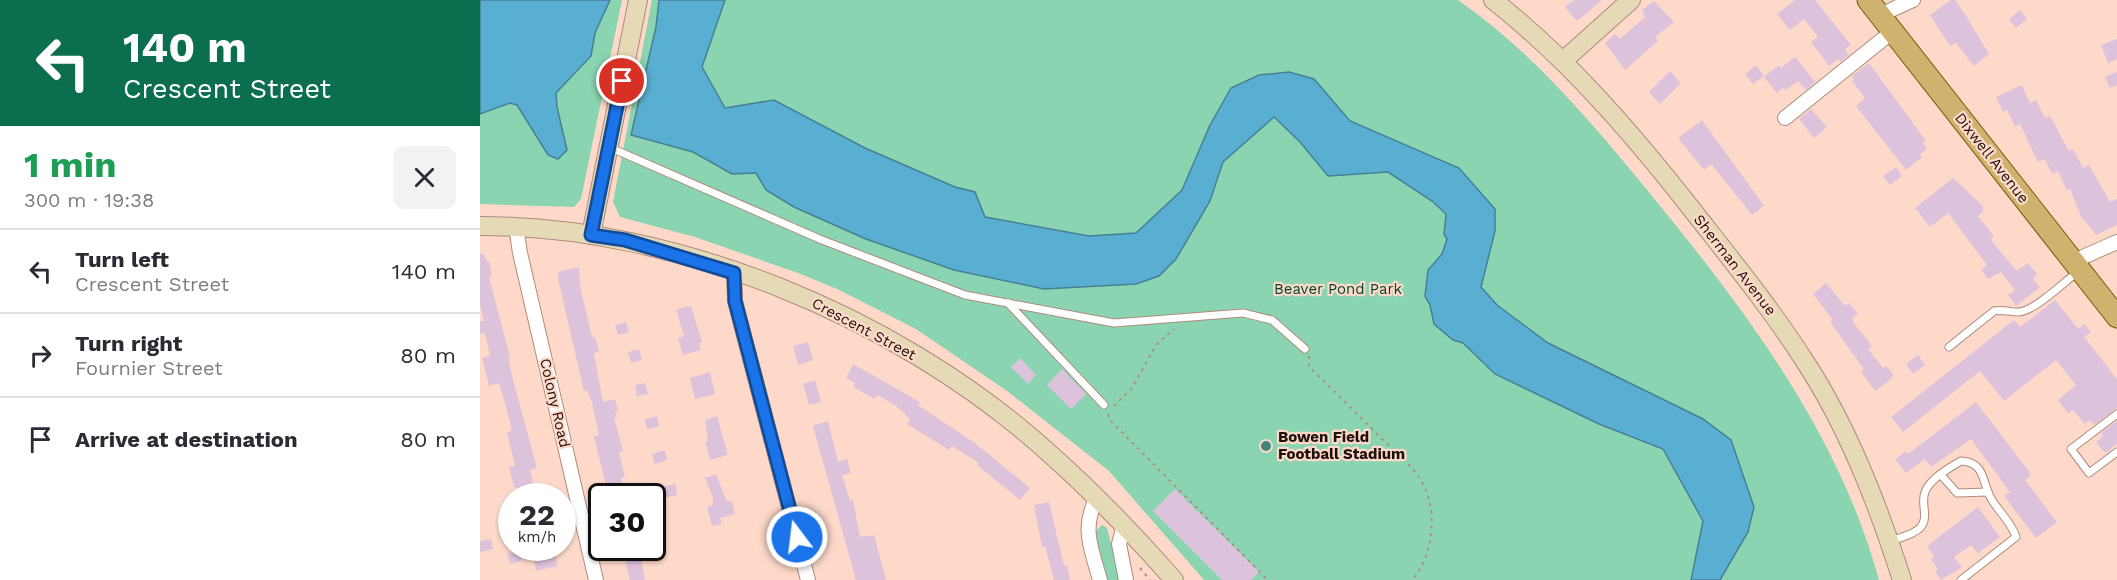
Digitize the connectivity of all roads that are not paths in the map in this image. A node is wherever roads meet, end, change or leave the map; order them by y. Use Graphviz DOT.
graph roads {
  1 [pos="638,0"];
  2 [pos="1493,0"];
  3 [pos="1631,0"];
  4 [pos="1913,0"];
  5 [pos="1880,15"];
  6 [pos="1563,61"];
  7 [pos="1785,118"];
  8 [pos="608,147"];
  9 [pos="480,226"];
  10 [pos="516,226"];
  11 [pos="591,235"];
  12 [pos="2117,242"];
  13 [pos="2077,266"];
  14 [pos="734,273"];
  15 [pos="1008,303"];
  16 [pos="2117,316"];
  17 [pos="1949,347"];
  18 [pos="1305,349"];
  19 [pos="1104,405"];
  20 [pos="2117,414"];
  21 [pos="2117,452"];
  22 [pos="1941,475"];
  23 [pos="1988,492"];
  24 [pos="1097,497"];
  25 [pos="1124,525"];
  26 [pos="1890,541"];
  27 [pos="596,580"];
  28 [pos="808,580"];
  29 [pos="1100,580"];
  30 [pos="1126,580"];
  31 [pos="1174,580"];
  32 [pos="1902,580"];
  33 [pos="1961,580"];
  1 -- 8 [label="street"];
  2 -- 6 [label="street, Sherman Avenue"];
  3 -- 6 [label="street"];
  4 -- 5 [label="street"];
  5 -- 7 [label="street"];
  5 -- 13 [label="main road, Dixwell Avenue"];
  6 -- 26 [label="street, Sherman Avenue"];
  8 -- 11 [label="street"];
  8 -- 15 [label="lane"];
  9 -- 10 [label="street, Crescent Street"];
  10 -- 11 [label="street, Crescent Street"];
  10 -- 27 [label="street, Colony Road"];
  11 -- 14 [label="street, Crescent Street"];
  12 -- 13 [label="street"];
  13 -- 16 [label="main road, Dixwell Avenue"];
  13 -- 17 [label="lane"];
  14 -- 24 [label="street, Crescent Street"];
  14 -- 28 [label="street"];
  15 -- 18 [label="lane"];
  15 -- 19 [label="lane"];
  20 -- 21 [label="lane"];
  22 -- 23 [label="lane"];
  22 -- 23 [label="lane"];
  22 -- 26 [label="lane"];
  23 -- 33 [label="lane"];
  24 -- 25 [label="street, Crescent Street"];
  24 -- 29 [label="street"];
  25 -- 30 [label="street"];
  25 -- 31 [label="street, Crescent Street"];
  26 -- 32 [label="street, Sherman Avenue"];
}
